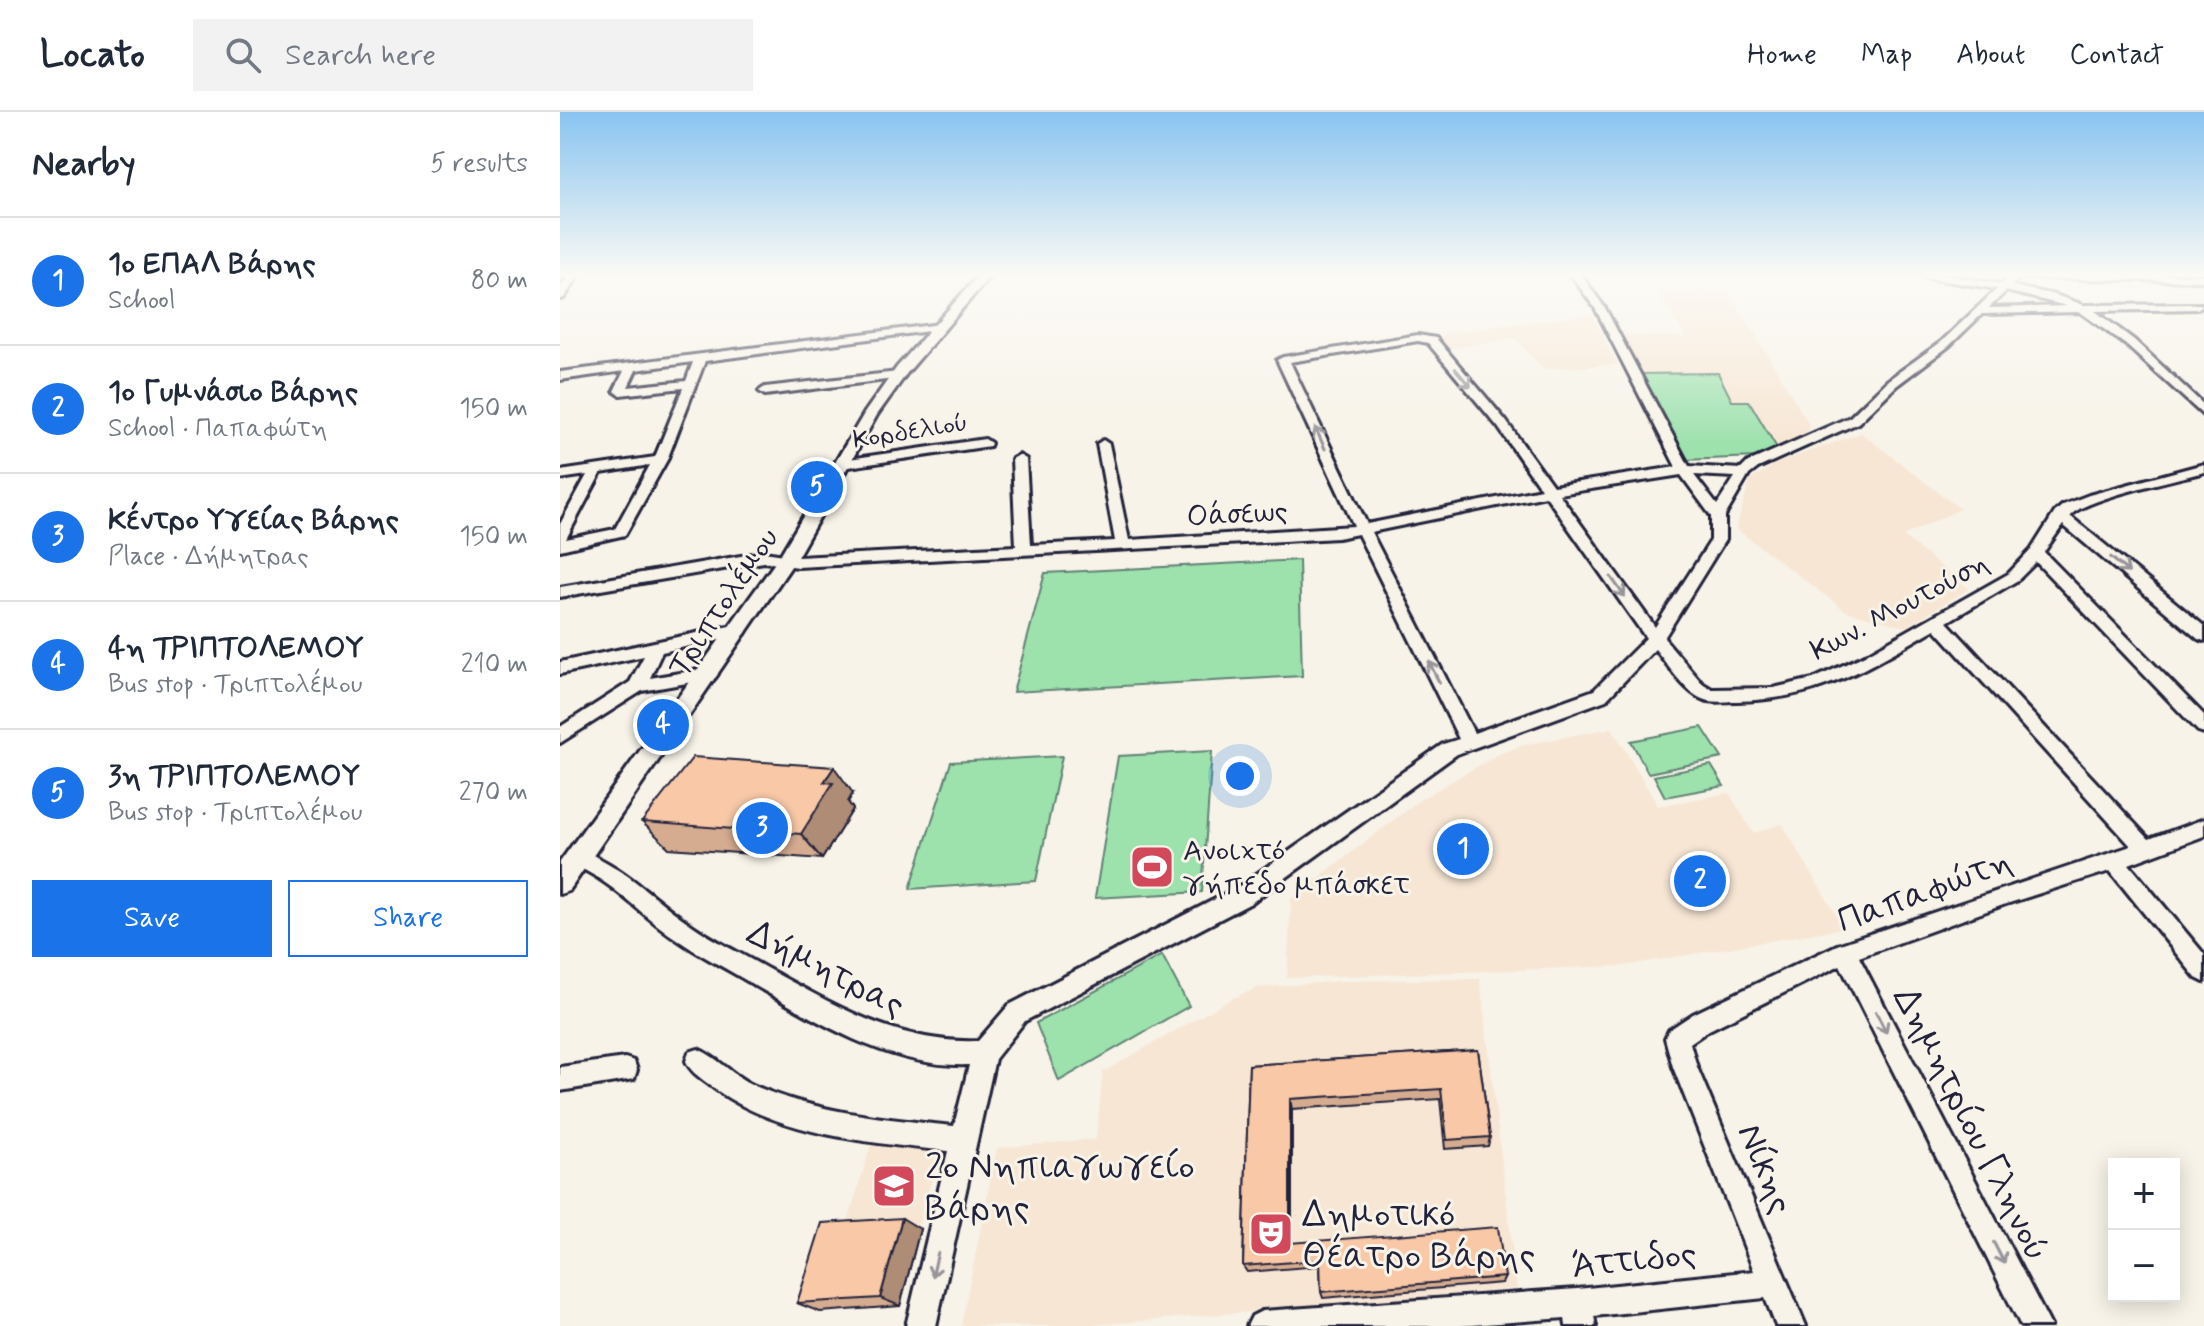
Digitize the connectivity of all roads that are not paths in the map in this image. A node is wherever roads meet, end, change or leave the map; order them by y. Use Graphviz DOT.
graph roads {
  1 [pos="903,332"];
  2 [pos="936,332"];
  3 [pos="1612,332"];
  4 [pos="1957,332"];
  5 [pos="2113,332"];
  6 [pos="701,357"];
  7 [pos="632,366"];
  8 [pos="560,376"];
  9 [pos="898,376"];
  10 [pos="689,384"];
  11 [pos="765,391"];
  12 [pos="2204,412"];
  13 [pos="985,443"];
  14 [pos="1103,444"];
  15 [pos="1019,459"];
  16 [pos="660,460"];
  17 [pos="842,464"];
  18 [pos="2204,468"];
  19 [pos="596,470"];
  20 [pos="1684,470"];
  21 [pos="1744,473"];
  22 [pos="560,475"];
  23 [pos="1551,491"];
  24 [pos="2060,515"];
  25 [pos="1718,516"];
  26 [pos="1363,530"];
  27 [pos="560,537"];
  28 [pos="560,545"];
  29 [pos="1123,546"];
  30 [pos="1024,550"];
  31 [pos="2036,553"];
  32 [pos="787,559"];
  33 [pos="560,592"];
  34 [pos="1938,623"];
  35 [pos="739,630"];
  36 [pos="2204,635"];
  37 [pos="1656,638"];
  38 [pos="656,648"];
  39 [pos="560,668"];
  40 [pos="709,674"];
  41 [pos="637,686"];
  42 [pos="2204,726"];
  43 [pos="560,736"];
  44 [pos="1469,741"];
  45 [pos="2204,827"];
  46 [pos="2147,850"];
  47 [pos="578,858"];
  48 [pos="2114,861"];
  49 [pos="560,883"];
  50 [pos="1845,952"];
  51 [pos="2204,971"];
  52 [pos="1677,1038"];
  53 [pos="984,1053"];
  54 [pos="698,1061"];
  55 [pos="625,1070"];
  56 [pos="560,1079"];
  57 [pos="964,1140"];
  58 [pos="1773,1283"];
  59 [pos="1579,1314"];
  60 [pos="921,1326"];
  61 [pos="1262,1326"];
  62 [pos="1268,1326"];
  63 [pos="1791,1326"];
  64 [pos="2036,1326"];
  1 -- 6 [label="street"];
  2 -- 9 [label="street, Τριπτολέμου"];
  3 -- 20 [label="street"];
  4 -- 21 [label="street"];
  5 -- 12 [label="street"];
  6 -- 7 [label="street"];
  6 -- 10 [label="street"];
  7 -- 8 [label="street"];
  7 -- 10 [label="street"];
  9 -- 11 [label="street"];
  9 -- 17 [label="street, Τριπτολέμου"];
  10 -- 16 [label="street"];
  13 -- 17 [label="street, Κορδελιού"];
  14 -- 29 [label="street"];
  15 -- 30 [label="street"];
  16 -- 19 [label="street"];
  16 -- 28 [label="street"];
  17 -- 32 [label="street, Τριπτολέμου"];
  18 -- 24 [label="street"];
  19 -- 22 [label="street"];
  19 -- 27 [label="street"];
  20 -- 21 [label="street, Οάσεως"];
  20 -- 23 [label="street, Οάσεως"];
  20 -- 25 [label="street"];
  21 -- 25 [label="street"];
  23 -- 26 [label="street, Οάσεως"];
  26 -- 23 [label="street, Κων. Μουτούση, one-way"];
  23 -- 37 [label="street, Κων. Μουτούση, one-way"];
  24 -- 31 [label="street, Κων. Μουτούση"];
  24 -- 36 [label="street, one-way"];
  25 -- 37 [label="street"];
  26 -- 29 [label="street, Οάσεως"];
  44 -- 26 [label="street, one-way"];
  29 -- 30 [label="street, Οάσεως"];
  30 -- 32 [label="street, Οάσεως"];
  31 -- 34 [label="street, Κων. Μουτούση"];
  31 -- 42 [label="street"];
  32 -- 33 [label="street, Οάσεως"];
  32 -- 35 [label="street, Τριπτολέμου"];
  34 -- 37 [label="street, Κων. Μουτούση"];
  34 -- 46 [label="street"];
  35 -- 38 [label="street"];
  35 -- 40 [label="street, Τριπτολέμου"];
  37 -- 44 [label="street"];
  38 -- 39 [label="street"];
  38 -- 41 [label="street"];
  40 -- 41 [label="street"];
  40 -- 47 [label="street, Τριπτολέμου"];
  41 -- 43 [label="street"];
  44 -- 53 [label="street"];
  45 -- 46 [label="street, Παπαφώτη"];
  46 -- 48 [label="street, Παπαφώτη"];
  47 -- 49 [label="street, Τριπτολέμου"];
  47 -- 53 [label="street, Δήμητρας"];
  48 -- 50 [label="street, Παπαφώτη"];
  48 -- 51 [label="street"];
  50 -- 52 [label="street, Παπαφώτη"];
  50 -- 64 [label="street, Δημητρίου Γληνού, one-way"];
  52 -- 58 [label="street, Νίκης"];
  53 -- 57 [label="street"];
  54 -- 57 [label="street"];
  55 -- 56 [label="street"];
  57 -- 60 [label="street, one-way"];
  58 -- 59 [label="street, Άττιδος"];
  58 -- 63 [label="street, Νίκης"];
  59 -- 62 [label="street, Άττιδος"];
  61 -- 62 [label="street, Άττιδος"];
}
